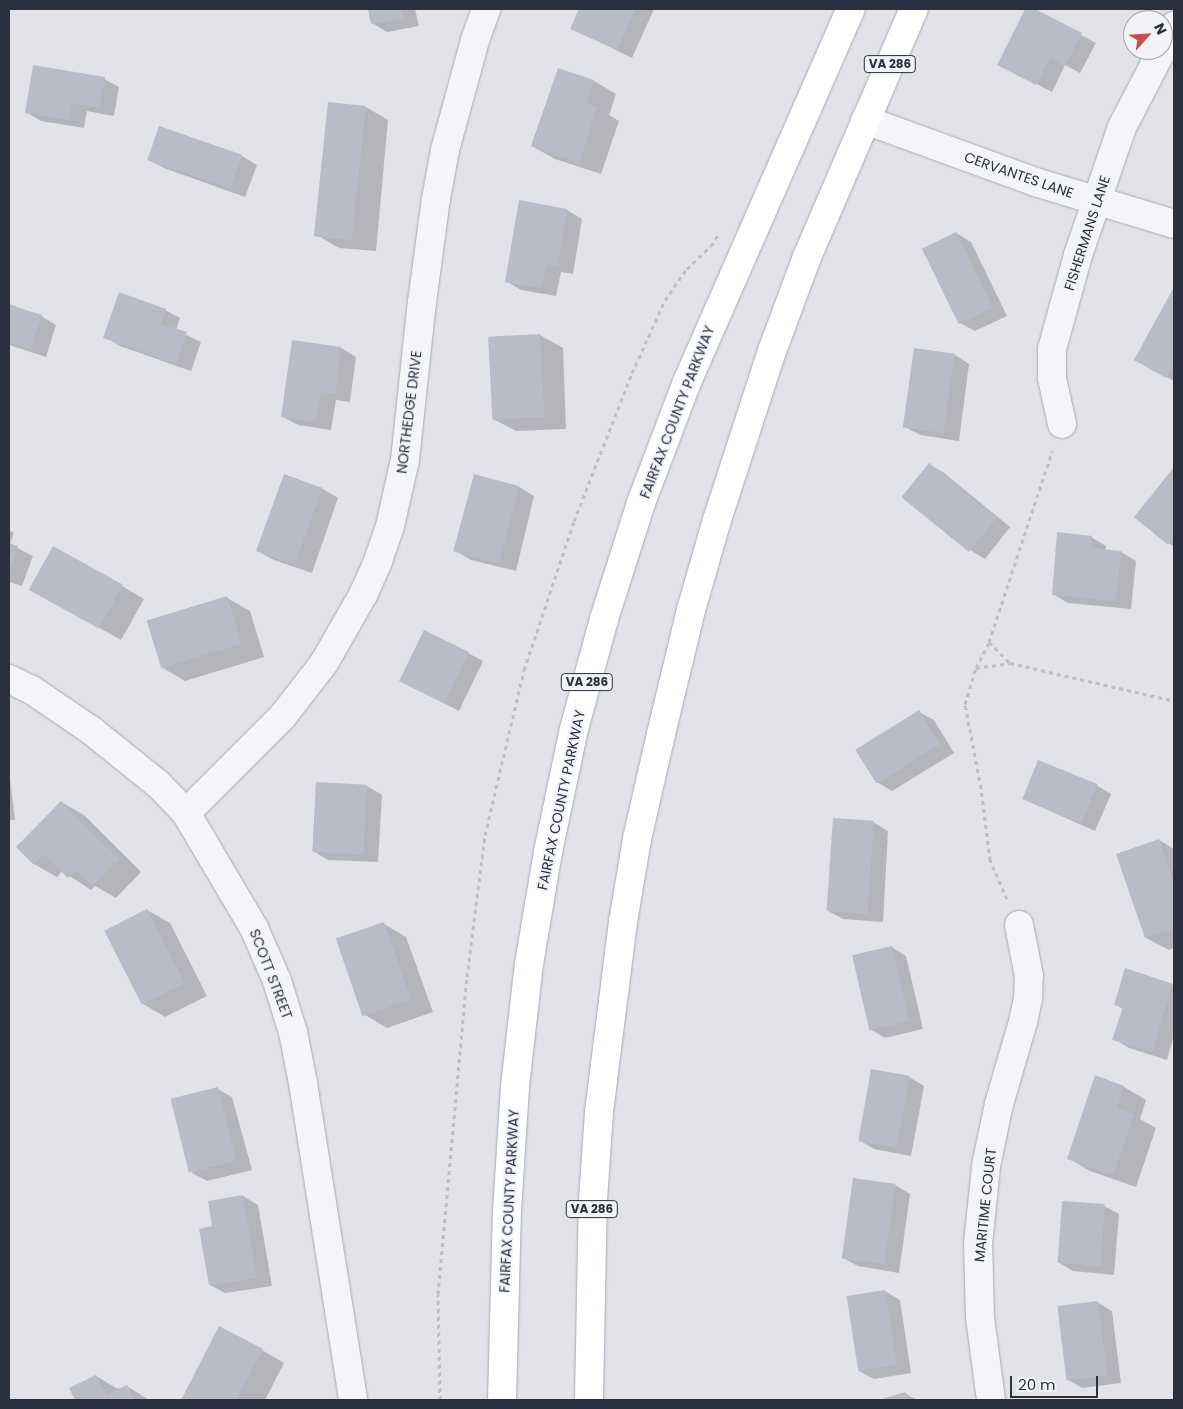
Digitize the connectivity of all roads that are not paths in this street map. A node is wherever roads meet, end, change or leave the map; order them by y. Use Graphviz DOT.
graph roads {
  1 [pos="486,9"];
  2 [pos="851,9"];
  3 [pos="914,9"];
  4 [pos="1156,60"];
  5 [pos="865,120"];
  6 [pos="1096,200"];
  7 [pos="1174,224"];
  8 [pos="1062,424"];
  9 [pos="9,679"];
  10 [pos="186,813"];
  11 [pos="1019,925"];
  12 [pos="353,1400"];
  13 [pos="502,1400"];
  14 [pos="589,1400"];
  15 [pos="991,1400"];
  1 -- 10 [label="street, NORTHEDGE DRIVE"];
  2 -- 13 [label="highway, FAIRFAX COUNTY PARKWAY / VA 286"];
  3 -- 5 [label="highway, VA 286"];
  4 -- 6 [label="street, FISHERMANS LANE"];
  5 -- 6 [label="street, CERVANTES LANE"];
  5 -- 14 [label="highway, VA 286"];
  6 -- 7 [label="street, CERVANTES LANE"];
  6 -- 8 [label="street, FISHERMANS LANE"];
  9 -- 10 [label="street, SCOTT STREET"];
  10 -- 12 [label="street, SCOTT STREET"];
  11 -- 15 [label="street, MARITIME COURT"];
}
